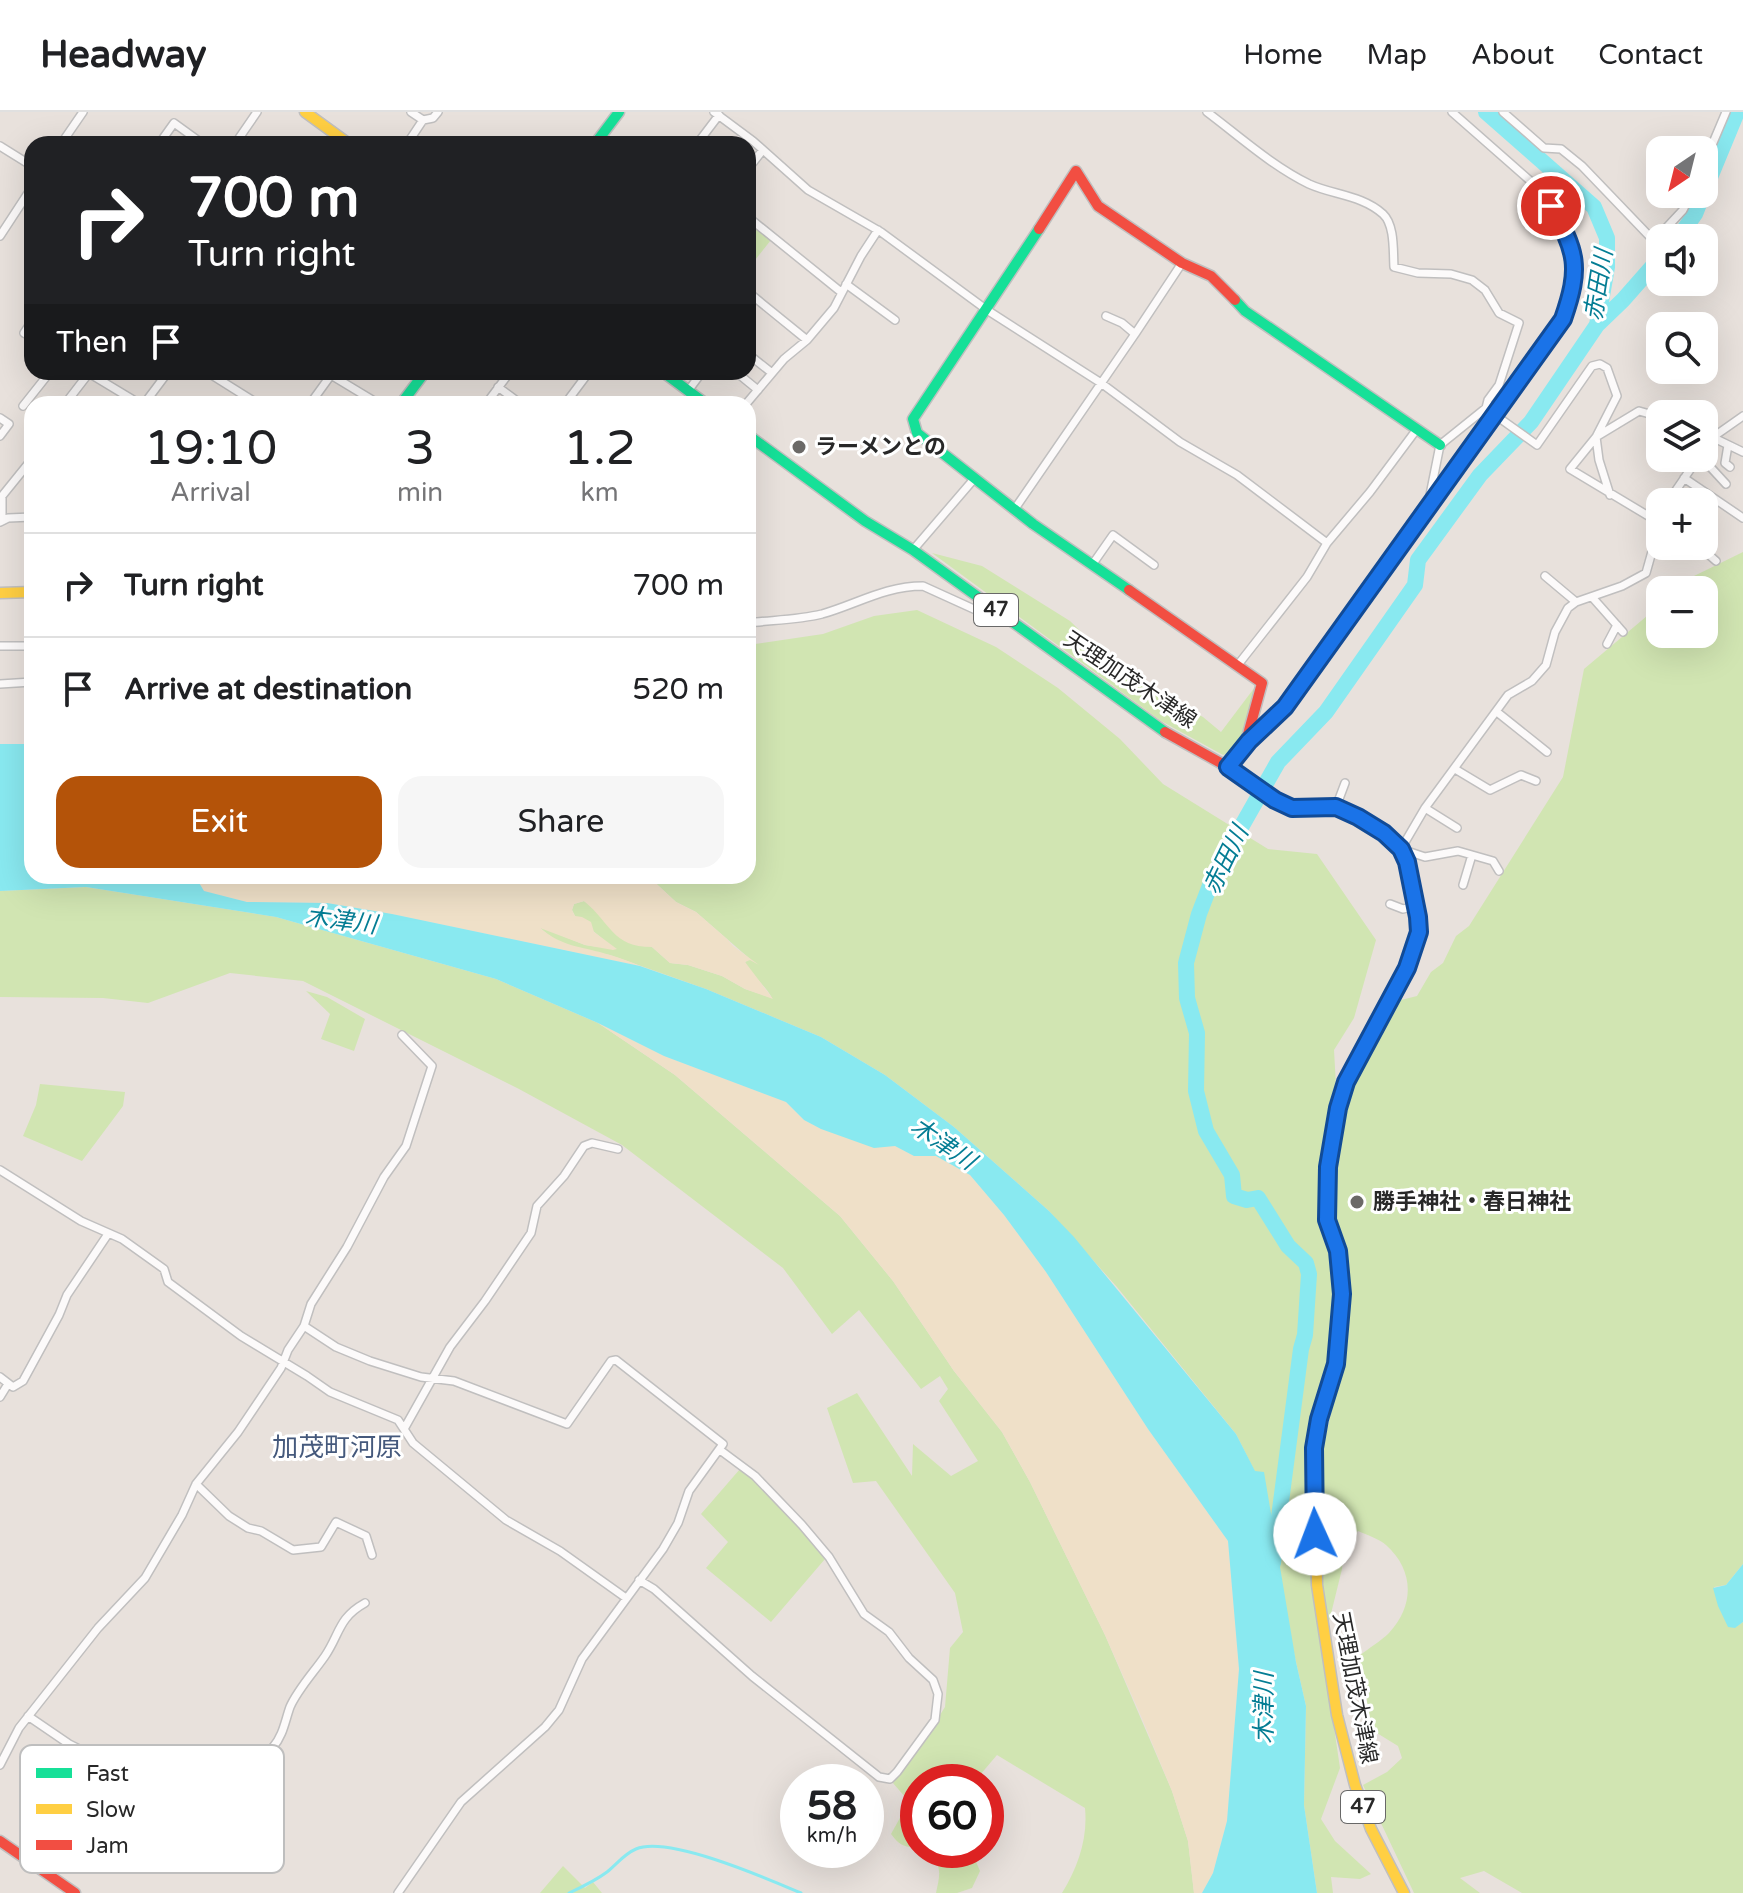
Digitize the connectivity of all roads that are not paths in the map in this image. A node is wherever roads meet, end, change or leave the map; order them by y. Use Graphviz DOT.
graph roads {
  1 [pos="83,112"];
  2 [pos="257,112"];
  3 [pos="305,112"];
  4 [pos="411,112"];
  5 [pos="438,112"];
  6 [pos="619,112"];
  7 [pos="1207,112"];
  8 [pos="1452,112"];
  9 [pos="1503,112"];
  10 [pos="1726,112"];
  11 [pos="717,114"];
  12 [pos="319,116"];
  13 [pos="423,120"];
  14 [pos="66,136"];
  15 [pos="165,136"];
  16 [pos="192,136"];
  17 [pos="240,136"];
  18 [pos="338,136"];
  19 [pos="412,136"];
  20 [pos="601,136"];
  21 [pos="702,136"];
  22 [pos="746,136"];
  23 [pos="1716,136"];
  24 [pos="756,144"];
  25 [pos="0,146"];
  26 [pos="762,151"];
  27 [pos="756,159"];
  28 [pos="24,161"];
  29 [pos="24,199"];
  30 [pos="1684,208"];
  31 [pos="756,223"];
  32 [pos="878,230"];
  33 [pos="0,236"];
  34 [pos="1182,263"];
  35 [pos="846,284"];
  36 [pos="841,292"];
  37 [pos="756,299"];
  38 [pos="987,310"];
  39 [pos="1106,316"];
  40 [pos="895,320"];
  41 [pos="1135,334"];
  42 [pos="807,340"];
  43 [pos="756,360"];
  44 [pos="772,373"];
  45 [pos="44,380"];
  46 [pos="102,380"];
  47 [pos="162,380"];
  48 [pos="220,380"];
  49 [pos="338,380"];
  50 [pos="504,380"];
  51 [pos="674,380"];
  52 [pos="696,380"];
  53 [pos="746,380"];
  54 [pos="1101,383"];
  55 [pos="498,387"];
  56 [pos="758,390"];
  57 [pos="688,391"];
  58 [pos="31,396"];
  59 [pos="128,396"];
  60 [pos="148,396"];
  61 [pos="245,396"];
  62 [pos="365,396"];
  63 [pos="492,396"];
  64 [pos="510,396"];
  65 [pos="695,396"];
  66 [pos="753,396"];
  67 [pos="1486,408"];
  68 [pos="1494,413"];
  69 [pos="1646,413"];
  70 [pos="1743,416"];
  71 [pos="0,418"];
  72 [pos="1417,429"];
  73 [pos="1718,434"];
  74 [pos="0,436"];
  75 [pos="1596,437"];
  76 [pos="1718,438"];
  77 [pos="756,441"];
  78 [pos="1440,445"];
  79 [pos="1728,445"];
  80 [pos="1743,452"];
  81 [pos="1730,467"];
  82 [pos="24,469"];
  83 [pos="1689,472"];
  84 [pos="1714,472"];
  85 [pos="1684,478"];
  86 [pos="974,479"];
  87 [pos="1726,484"];
  88 [pos="1677,488"];
  89 [pos="1610,495"];
  90 [pos="1428,504"];
  91 [pos="1014,510"];
  92 [pos="1646,515"];
  93 [pos="24,517"];
  94 [pos="1743,518"];
  95 [pos="1,522"];
  96 [pos="1327,543"];
  97 [pos="913,550"];
  98 [pos="1650,560"];
  99 [pos="1092,565"];
  100 [pos="1154,565"];
  101 [pos="1545,576"];
  102 [pos="24,592"];
  103 [pos="0,593"];
  104 [pos="1592,597"];
  105 [pos="1576,602"];
  106 [pos="1008,620"];
  107 [pos="756,622"];
  108 [pos="1617,625"];
  109 [pos="1623,632"];
  110 [pos="1607,644"];
  111 [pos="0,646"];
  112 [pos="24,646"];
  113 [pos="1237,666"];
  114 [pos="24,682"];
  115 [pos="0,684"];
  116 [pos="1497,712"];
  117 [pos="1249,741"];
  118 [pos="1547,752"];
  119 [pos="1228,767"];
  120 [pos="1455,769"];
  121 [pos="1536,781"];
  122 [pos="1345,783"];
  123 [pos="1336,807"];
  124 [pos="1425,808"];
  125 [pos="1457,828"];
  126 [pos="1401,849"];
  127 [pos="1472,855"];
  128 [pos="1499,871"];
  129 [pos="1463,885"];
  130 [pos="1390,904"];
  131 [pos="1416,906"];
  132 [pos="402,1035"];
  133 [pos="618,1149"];
  134 [pos="0,1170"];
  135 [pos="108,1234"];
  136 [pos="304,1326"];
  137 [pos="284,1362"];
  138 [pos="0,1377"];
  139 [pos="431,1379"];
  140 [pos="8,1384"];
  141 [pos="0,1397"];
  142 [pos="404,1429"];
  143 [pos="720,1450"];
  144 [pos="196,1484"];
  145 [pos="372,1555"];
  146 [pos="639,1580"];
  147 [pos="626,1598"];
  148 [pos="365,1603"];
  149 [pos="28,1716"];
  150 [pos="71,1745"];
  151 [pos="274,1745"];
  152 [pos="0,1765"];
  153 [pos="0,1841"];
  154 [pos="20,1855"];
  155 [pos="46,1873"];
  156 [pos="75,1893"];
  157 [pos="398,1893"];
  158 [pos="1404,1893"];
  1 -- 14 [label="street"];
  2 -- 17 [label="street"];
  3 -- 12 [label="main road"];
  4 -- 13 [label="street"];
  5 -- 13 [label="street"];
  6 -- 20 [label="main road"];
  7 -- 67 [label="street"];
  8 -- 68 [label="street"];
  9 -- 30 [label="street"];
  10 -- 23 [label="street"];
  11 -- 21 [label="street"];
  11 -- 22 [label="street"];
  12 -- 18 [label="main road"];
  13 -- 19 [label="street"];
  15 -- 16 [label="street"];
  24 -- 26 [label="street"];
  25 -- 28 [label="street"];
  26 -- 27 [label="street"];
  26 -- 32 [label="street"];
  29 -- 33 [label="street"];
  31 -- 36 [label="street"];
  32 -- 35 [label="street"];
  32 -- 38 [label="street"];
  34 -- 38 [label="main road"];
  34 -- 41 [label="street"];
  34 -- 72 [label="main road"];
  35 -- 36 [label="street"];
  35 -- 40 [label="street"];
  36 -- 42 [label="street"];
  37 -- 42 [label="street"];
  38 -- 54 [label="street"];
  38 -- 86 [label="main road"];
  39 -- 41 [label="street"];
  41 -- 54 [label="street"];
  42 -- 44 [label="street"];
  43 -- 44 [label="street"];
  44 -- 56 [label="street"];
  45 -- 58 [label="street"];
  46 -- 59 [label="street"];
  47 -- 60 [label="street"];
  48 -- 61 [label="street"];
  49 -- 62 [label="street"];
  50 -- 55 [label="street"];
  51 -- 57 [label="main road"];
  52 -- 57 [label="street"];
  53 -- 56 [label="street"];
  54 -- 91 [label="street"];
  54 -- 96 [label="street"];
  55 -- 63 [label="street"];
  55 -- 64 [label="street"];
  56 -- 66 [label="street"];
  57 -- 65 [label="main road"];
  67 -- 68 [label="street"];
  67 -- 78 [label="street"];
  68 -- 75 [label="street"];
  68 -- 90 [label="street"];
  69 -- 75 [label="street"];
  70 -- 73 [label="street"];
  71 -- 74 [label="street"];
  72 -- 78 [label="main road"];
  72 -- 96 [label="street"];
  75 -- 89 [label="street"];
  75 -- 89 [label="street"];
  76 -- 79 [label="street"];
  77 -- 97 [label="main road, 天理加茂木津線 / 47"];
  78 -- 90 [label="street"];
  79 -- 80 [label="street"];
  79 -- 81 [label="street"];
  82 -- 95 [label="street"];
  83 -- 85 [label="street"];
  84 -- 87 [label="street"];
  85 -- 88 [label="street"];
  85 -- 94 [label="street"];
  86 -- 91 [label="main road"];
  86 -- 97 [label="street"];
  89 -- 92 [label="street"];
  90 -- 117 [label="street"];
  91 -- 99 [label="main road"];
  93 -- 95 [label="street"];
  96 -- 113 [label="street"];
  97 -- 106 [label="main road, 天理加茂木津線 / 47"];
  98 -- 104 [label="street"];
  99 -- 100 [label="street"];
  99 -- 113 [label="main road"];
  101 -- 105 [label="street"];
  102 -- 103 [label="main road"];
  104 -- 105 [label="street"];
  104 -- 108 [label="street"];
  105 -- 116 [label="street"];
  106 -- 107 [label="street"];
  106 -- 119 [label="main road, 天理加茂木津線 / 47"];
  108 -- 109 [label="street"];
  108 -- 110 [label="street"];
  111 -- 112 [label="street"];
  113 -- 117 [label="main road"];
  114 -- 115 [label="street"];
  116 -- 118 [label="street"];
  116 -- 120 [label="street"];
  117 -- 119 [label="street"];
  119 -- 123 [label="main road, 天理加茂木津線 / 47"];
  120 -- 121 [label="street"];
  120 -- 124 [label="street"];
  122 -- 123 [label="street"];
  123 -- 126 [label="main road, 天理加茂木津線 / 47"];
  124 -- 125 [label="street"];
  124 -- 126 [label="street"];
  126 -- 127 [label="street"];
  126 -- 131 [label="main road, 天理加茂木津線 / 47"];
  127 -- 128 [label="street"];
  127 -- 129 [label="street"];
  130 -- 131 [label="street"];
  131 -- 158 [label="main road, 天理加茂木津線 / 47"];
  132 -- 136 [label="street"];
  133 -- 139 [label="street"];
  134 -- 135 [label="street"];
  135 -- 137 [label="street"];
  135 -- 140 [label="street"];
  136 -- 137 [label="street"];
  136 -- 139 [label="street"];
  137 -- 142 [label="street"];
  137 -- 144 [label="street"];
  138 -- 140 [label="street"];
  139 -- 142 [label="street"];
  139 -- 143 [label="street"];
  140 -- 141 [label="street"];
  142 -- 147 [label="street"];
  143 -- 146 [label="street"];
  143 -- 146 [label="street"];
  144 -- 145 [label="street"];
  144 -- 149 [label="street"];
  146 -- 147 [label="street"];
  147 -- 157 [label="street"];
  148 -- 151 [label="street"];
  149 -- 150 [label="street"];
  149 -- 152 [label="street"];
  153 -- 154 [label="main road"];
  155 -- 156 [label="main road"];
}
